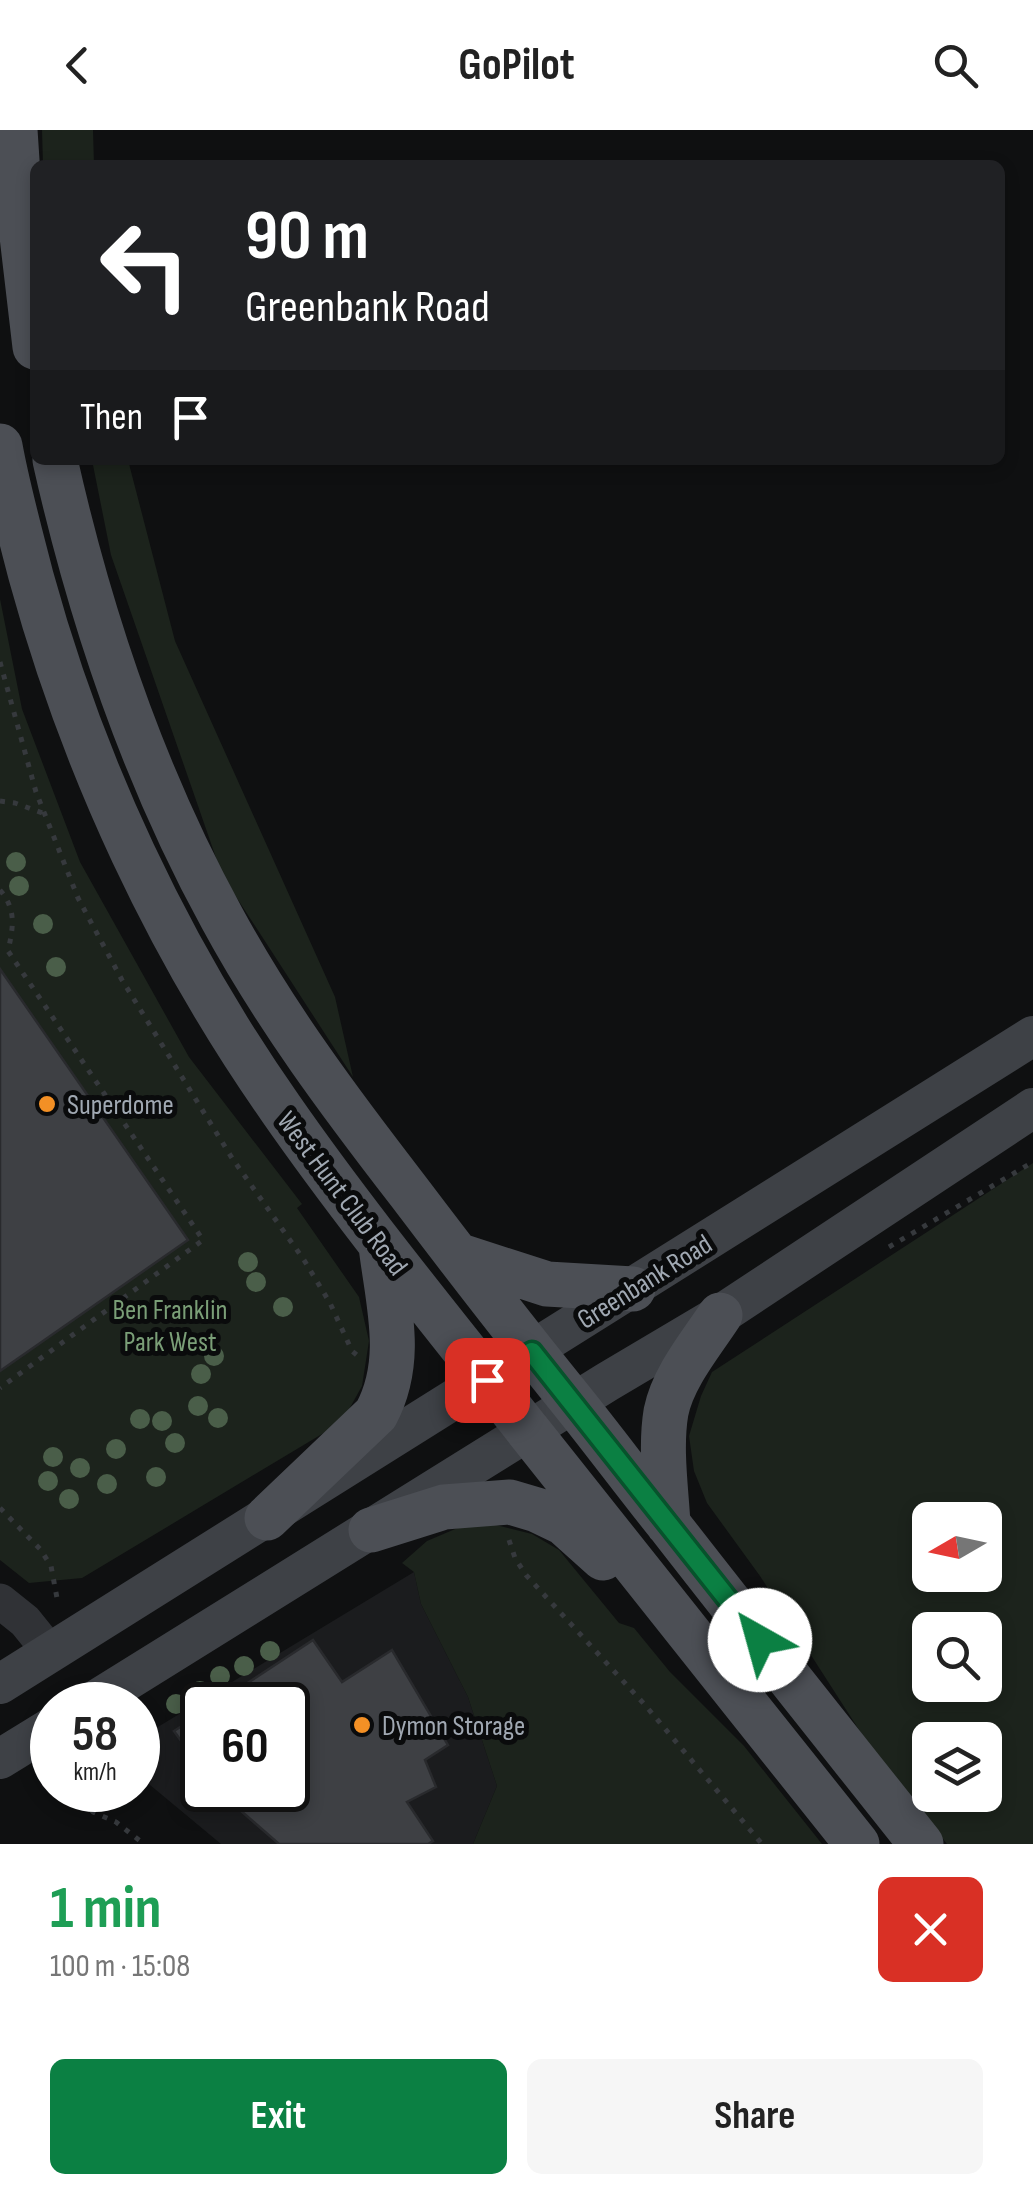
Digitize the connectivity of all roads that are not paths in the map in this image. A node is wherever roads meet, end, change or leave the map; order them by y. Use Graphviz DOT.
graph roads {
  1 [pos="15,130"];
  2 [pos="30,304"];
  3 [pos="0,446"];
  4 [pos="56,465"];
  5 [pos="1033,1036"];
  6 [pos="1033,1108"];
  7 [pos="380,1244"];
  8 [pos="457,1254"];
  9 [pos="632,1289"];
  10 [pos="720,1315"];
  11 [pos="532,1352"];
  12 [pos="487,1380"];
  13 [pos="574,1403"];
  14 [pos="529,1432"];
  15 [pos="267,1518"];
  16 [pos="668,1524"];
  17 [pos="371,1530"];
  18 [pos="0,1601"];
  19 [pos="696,1641"];
  20 [pos="50,1652"];
  21 [pos="125,1682"];
  22 [pos="0,1684"];
  23 [pos="30,1740"];
  24 [pos="0,1758"];
  25 [pos="856,1844"];
  26 [pos="921,1844"];
  1 -- 2 [label="main road"];
  3 -- 7 [label="main road, West Hunt Club Road"];
  4 -- 8 [label="main road, West Hunt Club Road"];
  5 -- 9 [label="main road, Greenbank Road"];
  6 -- 10 [label="main road"];
  7 -- 12 [label="main road, West Hunt Club Road"];
  7 -- 15 [label="main road"];
  8 -- 9 [label="main road"];
  8 -- 11 [label="main road, West Hunt Club Road"];
  9 -- 11 [label="main road, Greenbank Road"];
  10 -- 13 [label="main road"];
  10 -- 16 [label="main road"];
  11 -- 12 [label="main road, Greenbank Road"];
  11 -- 13 [label="main road, West Hunt Club Road"];
  12 -- 14 [label="main road, West Hunt Club Road"];
  12 -- 15 [label="main road, Greenbank Road"];
  13 -- 14 [label="main road"];
  13 -- 16 [label="main road, West Hunt Club Road"];
  14 -- 17 [label="main road"];
  14 -- 19 [label="main road, West Hunt Club Road"];
  15 -- 20 [label="main road, Greenbank Road"];
  16 -- 26 [label="main road, West Hunt Club Road"];
  17 -- 19 [label="main road"];
  17 -- 21 [label="main road"];
  18 -- 20 [label="street"];
  19 -- 25 [label="main road, West Hunt Club Road"];
  20 -- 22 [label="main road, Greenbank Road"];
  23 -- 24 [label="main road"];
}
